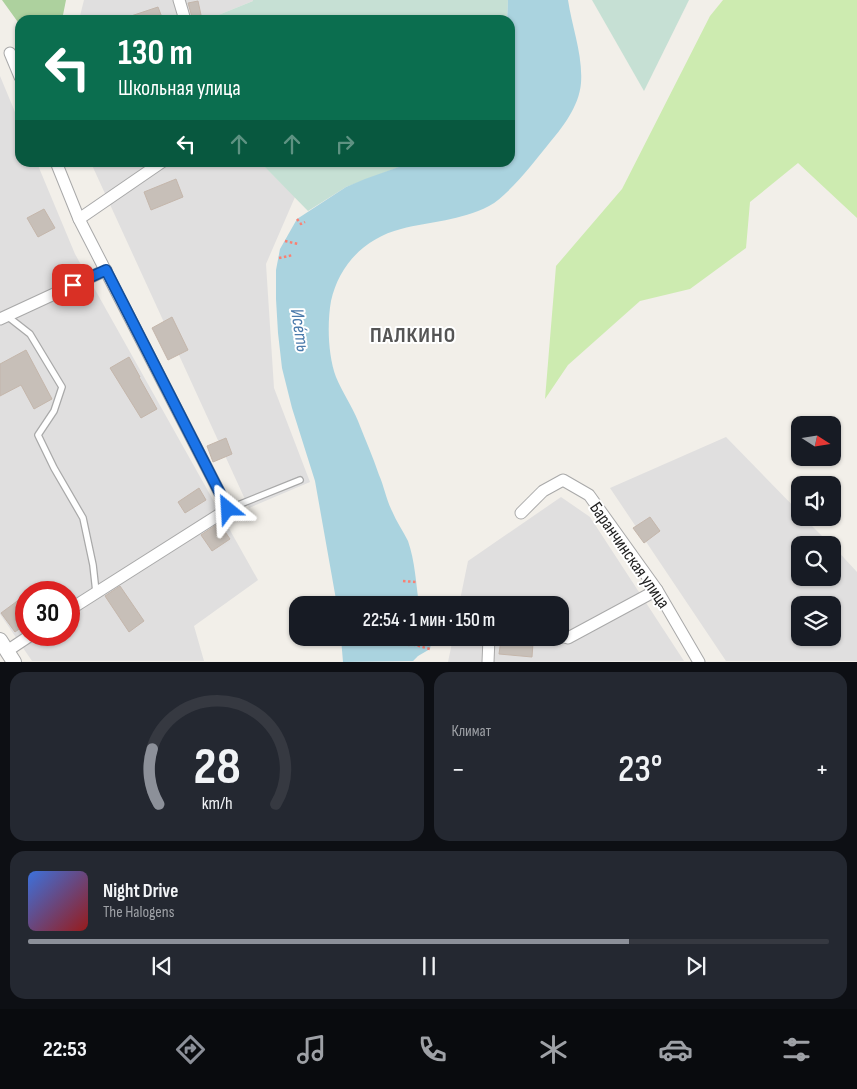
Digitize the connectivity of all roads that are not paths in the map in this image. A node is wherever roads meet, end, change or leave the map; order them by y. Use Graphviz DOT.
graph roads {
  1 [pos="179,0"];
  2 [pos="184,15"];
  3 [pos="10,53"];
  4 [pos="15,65"];
  5 [pos="58,167"];
  6 [pos="155,167"];
  7 [pos="79,218"];
  8 [pos="106,270"];
  9 [pos="4,317"];
  10 [pos="300,480"];
  11 [pos="228,509"];
  12 [pos="521,513"];
  13 [pos="657,590"];
  14 [pos="96,592"];
  15 [pos="80,603"];
  16 [pos="569,637"];
  17 [pos="489,646"];
  18 [pos="488,662"];
  19 [pos="700,662"];
  1 -- 2 [label="street"];
  3 -- 4 [label="street"];
  5 -- 7 [label="street"];
  6 -- 7 [label="street"];
  7 -- 8 [label="street"];
  8 -- 9 [label="street"];
  8 -- 11 [label="street"];
  9 -- 14 [label="lane"];
  10 -- 11 [label="lane"];
  11 -- 14 [label="street"];
  12 -- 13 [label="street, Баранчинская улица"];
  13 -- 16 [label="street"];
  13 -- 19 [label="street, Баранчинская улица"];
  14 -- 15 [label="street"];
  17 -- 18 [label="street"];
}
